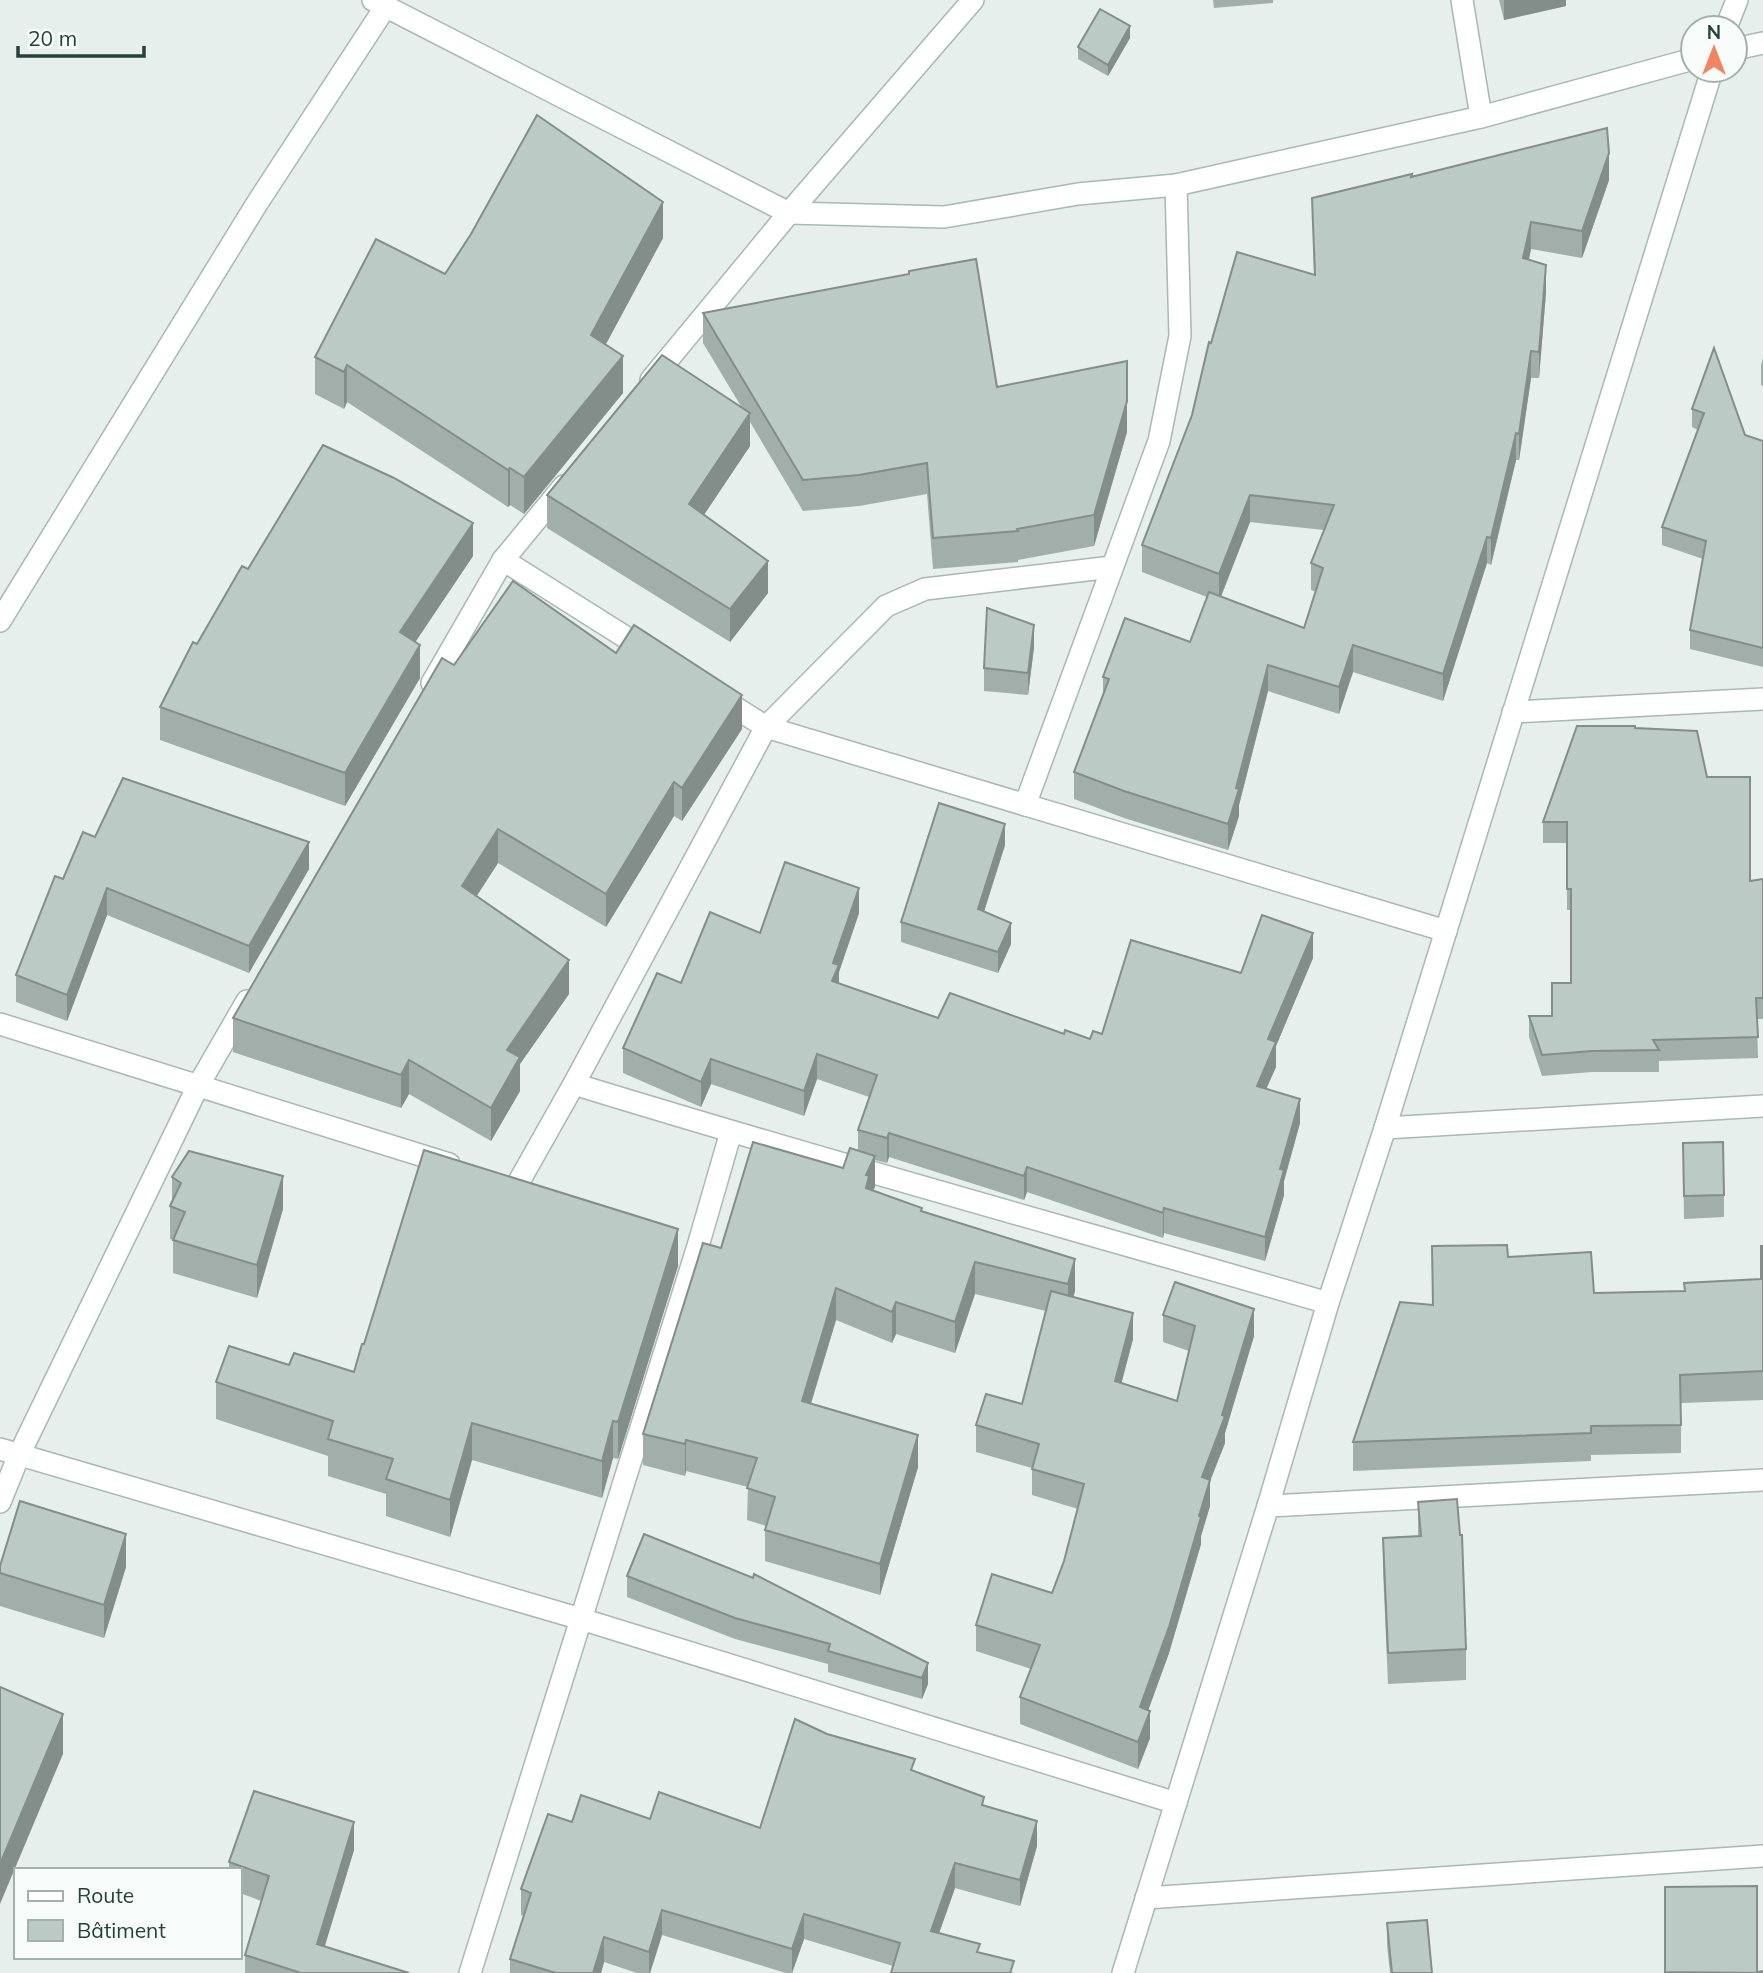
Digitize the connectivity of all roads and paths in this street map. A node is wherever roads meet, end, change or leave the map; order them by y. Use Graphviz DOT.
graph roads {
  1 [pos="973,0"];
  2 [pos="1462,0"];
  3 [pos="383,2"];
  4 [pos="1679,63"];
  5 [pos="1708,84"];
  6 [pos="1481,117"];
  7 [pos="1176,184"];
  8 [pos="789,213"];
  9 [pos="642,392"];
  10 [pos="573,476"];
  11 [pos="503,560"];
  12 [pos="1112,567"];
  13 [pos="0,621"];
  14 [pos="663,662"];
  15 [pos="709,691"];
  16 [pos="1763,699"];
  17 [pos="420,703"];
  18 [pos="1513,712"];
  19 [pos="766,727"];
  20 [pos="1025,805"];
  21 [pos="1446,931"];
  22 [pos="260,978"];
  23 [pos="0,1024"];
  24 [pos="574,1084"];
  25 [pos="198,1086"];
  26 [pos="1763,1106"];
  27 [pos="1385,1128"];
  28 [pos="731,1132"];
  29 [pos="464,1168"];
  30 [pos="517,1185"];
  31 [pos="1328,1303"];
  32 [pos="9,1452"];
  33 [pos="1763,1480"];
  34 [pos="0,1502"];
  35 [pos="1268,1506"];
  36 [pos="581,1619"];
  37 [pos="1176,1803"];
  38 [pos="1763,1856"];
  39 [pos="1146,1898"];
  40 [pos="470,1973"];
  41 [pos="1123,1973"];
  1 -- 8 [label="street"];
  2 -- 6 [label="street"];
  3 -- 8 [label="street"];
  3 -- 13 [label="street"];
  4 -- 6 [label="street"];
  5 -- 18 [label="street"];
  6 -- 7 [label="street"];
  7 -- 8 [label="street"];
  7 -- 12 [label="street"];
  8 -- 9 [label="street"];
  10 -- 11 [label="street"];
  11 -- 14 [label="street"];
  11 -- 17 [label="street"];
  12 -- 19 [label="street"];
  12 -- 20 [label="street"];
  15 -- 19 [label="street"];
  16 -- 18 [label="street"];
  18 -- 21 [label="street"];
  19 -- 20 [label="street"];
  19 -- 24 [label="street"];
  20 -- 21 [label="street"];
  21 -- 27 [label="street"];
  22 -- 25 [label="street"];
  23 -- 25 [label="street"];
  24 -- 28 [label="street"];
  24 -- 30 [label="street"];
  25 -- 29 [label="street"];
  25 -- 32 [label="street"];
  26 -- 27 [label="street"];
  27 -- 31 [label="street"];
  28 -- 31 [label="street"];
  28 -- 36 [label="street"];
  31 -- 35 [label="street"];
  32 -- 34 [label="street"];
  32 -- 36 [label="street"];
  33 -- 35 [label="street"];
  35 -- 37 [label="street"];
  36 -- 37 [label="street"];
  36 -- 40 [label="street"];
  37 -- 39 [label="street"];
  38 -- 39 [label="street"];
  39 -- 41 [label="street"];
}
